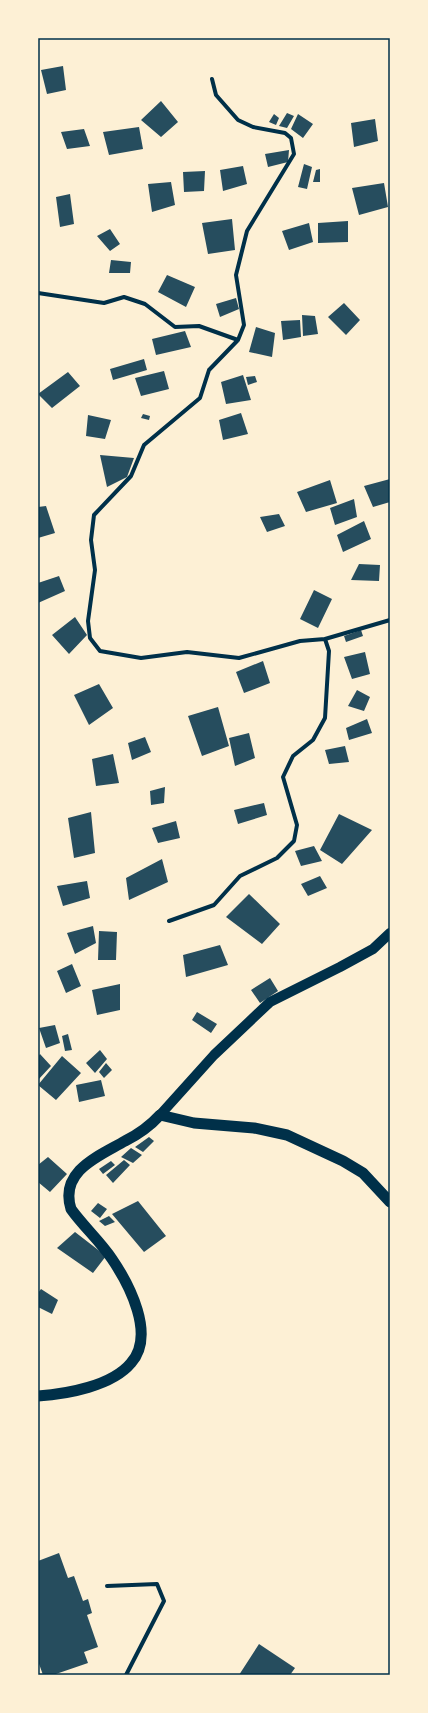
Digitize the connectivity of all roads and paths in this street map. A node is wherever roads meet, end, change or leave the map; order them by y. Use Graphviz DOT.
graph roads {
  1 [pos="212,79"];
  2 [pos="38,293"];
  3 [pos="238,340"];
  4 [pos="390,620"];
  5 [pos="325,639"];
  6 [pos="169,921"];
  7 [pos="390,932"];
  8 [pos="160,1115"];
  9 [pos="390,1202"];
  10 [pos="38,1396"];
  11 [pos="107,1586"];
  12 [pos="126,1675"];
  1 -- 3 [label="street"];
  2 -- 3 [label="street"];
  3 -- 5 [label="street"];
  4 -- 5 [label="street"];
  5 -- 6 [label="street"];
  7 -- 8 [label="main road"];
  8 -- 9 [label="highway"];
  8 -- 10 [label="highway"];
  11 -- 12 [label="street"];
}
